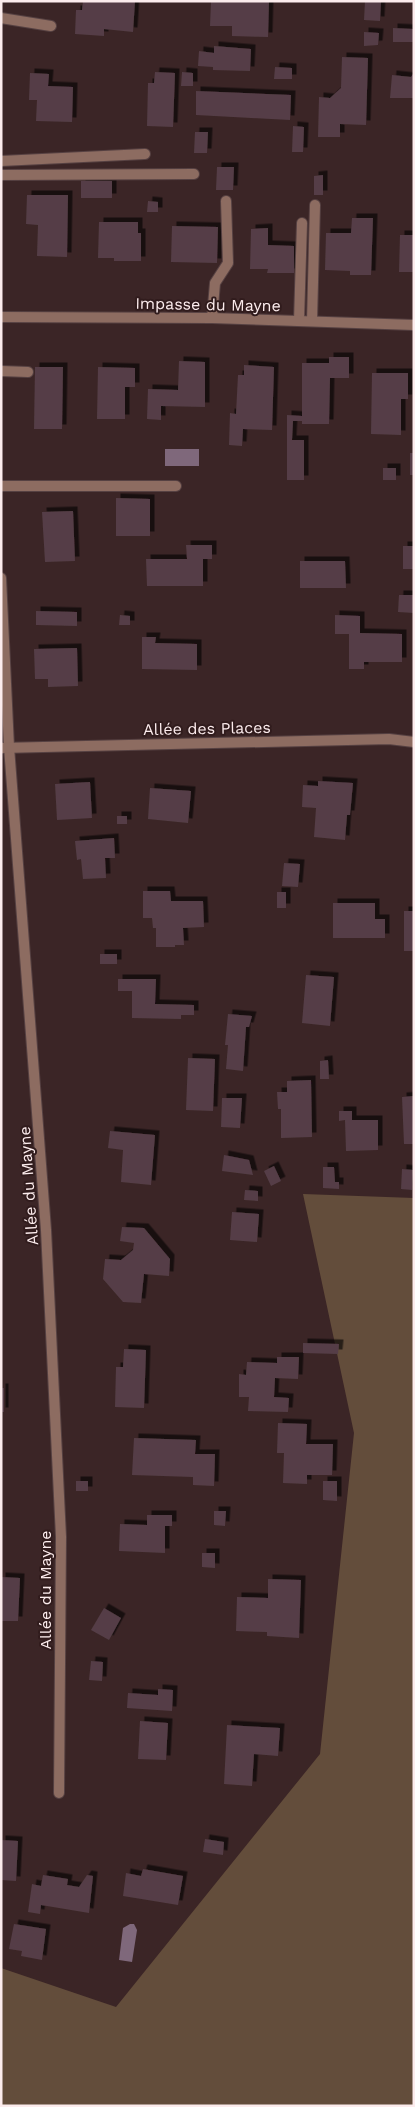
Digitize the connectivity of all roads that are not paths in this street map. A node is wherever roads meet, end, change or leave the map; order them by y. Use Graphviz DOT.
graph roads {
  1 [pos="1,18"];
  2 [pos="51,26"];
  3 [pos="145,154"];
  4 [pos="1,161"];
  5 [pos="194,174"];
  6 [pos="1,175"];
  7 [pos="226,201"];
  8 [pos="315,204"];
  9 [pos="302,223"];
  10 [pos="1,317"];
  11 [pos="212,318"];
  12 [pos="299,321"];
  13 [pos="312,321"];
  14 [pos="414,325"];
  15 [pos="1,371"];
  16 [pos="28,372"];
  17 [pos="1,486"];
  18 [pos="176,486"];
  19 [pos="1,578"];
  20 [pos="414,742"];
  21 [pos="5,748"];
  22 [pos="58,1794"];
  1 -- 2 [label="street"];
  3 -- 4 [label="street"];
  5 -- 6 [label="street"];
  7 -- 11 [label="street"];
  8 -- 13 [label="street"];
  9 -- 12 [label="street"];
  10 -- 11 [label="street, Impasse du Mayne"];
  11 -- 12 [label="street, Impasse du Mayne"];
  12 -- 13 [label="street, Impasse du Mayne"];
  13 -- 14 [label="street, Impasse du Mayne"];
  15 -- 16 [label="street"];
  17 -- 18 [label="street"];
  19 -- 21 [label="street, Allée du Mayne"];
  20 -- 21 [label="street, Allée des Places"];
  21 -- 22 [label="street, Allée du Mayne"];
}
